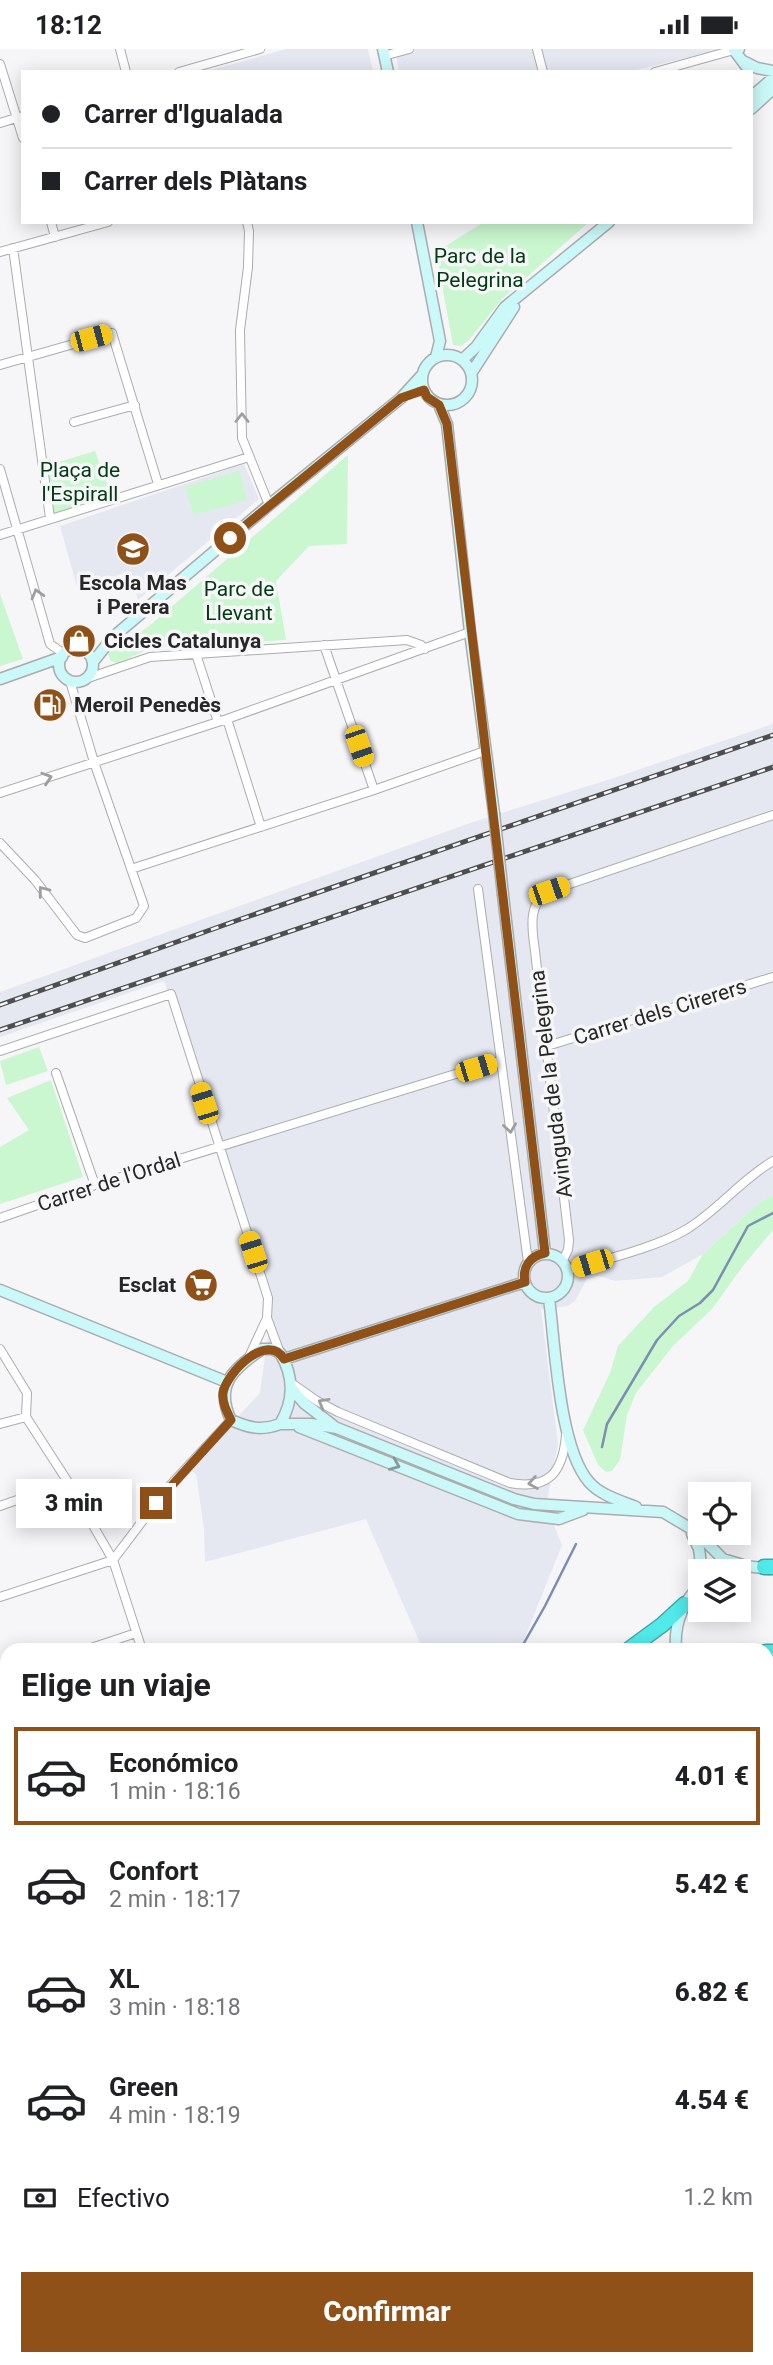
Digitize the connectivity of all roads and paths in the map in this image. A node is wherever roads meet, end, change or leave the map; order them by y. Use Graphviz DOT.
graph roads {
  1 [pos="120,49"];
  2 [pos="260,49"];
  3 [pos="409,49"];
  4 [pos="537,49"];
  5 [pos="736,50"];
  6 [pos="248,51"];
  7 [pos="383,52"];
  8 [pos="743,61"];
  9 [pos="0,64"];
  10 [pos="126,70"];
  11 [pos="185,70"];
  12 [pos="388,70"];
  13 [pos="542,70"];
  14 [pos="661,70"];
  15 [pos="748,70"];
  16 [pos="773,71"];
  17 [pos="773,81"];
  18 [pos="773,89"];
  19 [pos="753,103"];
  20 [pos="753,103"];
  21 [pos="20,117"];
  22 [pos="0,123"];
  23 [pos="52,224"];
  24 [pos="101,224"];
  25 [pos="247,224"];
  26 [pos="417,224"];
  27 [pos="606,224"];
  28 [pos="55,237"];
  29 [pos="13,248"];
  30 [pos="0,252"];
  31 [pos="526,291"];
  32 [pos="440,341"];
  33 [pos="26,356"];
  34 [pos="436,357"];
  35 [pos="457,357"];
  36 [pos="0,365"];
  37 [pos="472,372"];
  38 [pos="422,376"];
  39 [pos="424,390"];
  40 [pos="401,398"];
  41 [pos="135,405"];
  42 [pos="439,405"];
  43 [pos="454,405"];
  44 [pos="74,422"];
  45 [pos="447,424"];
  46 [pos="249,457"];
  47 [pos="0,468"];
  48 [pos="159,484"];
  49 [pos="269,505"];
  50 [pos="50,518"];
  51 [pos="18,529"];
  52 [pos="0,535"];
  53 [pos="470,632"];
  54 [pos="112,638"];
  55 [pos="324,645"];
  56 [pos="425,649"];
  57 [pos="86,651"];
  58 [pos="197,654"];
  59 [pos="62,660"];
  60 [pos="93,663"];
  61 [pos="112,670"];
  62 [pos="88,678"];
  63 [pos="0,679"];
  64 [pos="336,679"];
  65 [pos="70,681"];
  66 [pos="223,720"];
  67 [pos="485,751"];
  68 [pos="94,762"];
  69 [pos="374,790"];
  70 [pos="0,793"];
  71 [pos="773,815"];
  72 [pos="261,827"];
  73 [pos="0,843"];
  74 [pos="131,869"];
  75 [pos="478,889"];
  76 [pos="773,977"];
  77 [pos="547,1046"];
  78 [pos="0,1051"];
  79 [pos="501,1060"];
  80 [pos="56,1073"];
  81 [pos="219,1147"];
  82 [pos="773,1161"];
  83 [pos="95,1185"];
  84 [pos="0,1218"];
  85 [pos="545,1253"];
  86 [pos="528,1262"];
  87 [pos="565,1265"];
  88 [pos="525,1282"];
  89 [pos="0,1290"];
  90 [pos="549,1298"];
  91 [pos="267,1318"];
  92 [pos="0,1349"];
  93 [pos="282,1356"];
  94 [pos="248,1359"];
  95 [pos="227,1382"];
  96 [pos="291,1385"];
  97 [pos="26,1417"];
  98 [pos="231,1420"];
  99 [pos="0,1424"];
  100 [pos="283,1424"];
  101 [pos="337,1428"];
  102 [pos="566,1432"];
  103 [pos="68,1482"];
  104 [pos="0,1506"];
  105 [pos="585,1509"];
  106 [pos="646,1511"];
  107 [pos="684,1523"];
  108 [pos="700,1559"];
  109 [pos="723,1559"];
  110 [pos="113,1560"];
  111 [pos="751,1566"];
  112 [pos="770,1568"];
  113 [pos="0,1597"];
  114 [pos="687,1600"];
  115 [pos="136,1633"];
  116 [pos="106,1643"];
  117 [pos="140,1643"];
  118 [pos="638,1643"];
  119 [pos="676,1643"];
  1 -- 10 [label="street"];
  2 -- 6 [label="street"];
  3 -- 7 [label="street"];
  4 -- 13 [label="street"];
  5 -- 8 [label="street"];
  5 -- 14 [label="street"];
  6 -- 11 [label="street"];
  7 -- 12 [label="street"];
  8 -- 15 [label="street"];
  8 -- 16 [label="street"];
  9 -- 21 [label="street"];
  17 -- 19 [label="street"];
  18 -- 20 [label="street"];
  21 -- 22 [label="street"];
  23 -- 28 [label="street"];
  24 -- 28 [label="street"];
  46 -- 25 [label="street, one-way"];
  26 -- 32 [label="street"];
  27 -- 31 [label="street"];
  28 -- 29 [label="street"];
  29 -- 30 [label="street"];
  29 -- 33 [label="street"];
  31 -- 35 [label="street"];
  31 -- 37 [label="street, Avinguda de la Pelegrina"];
  32 -- 34 [label="street"];
  32 -- 35 [label="street"];
  33 -- 36 [label="street"];
  33 -- 41 [label="street"];
  33 -- 50 [label="street"];
  34 -- 35 [label="street"];
  34 -- 38 [label="street"];
  35 -- 37 [label="street"];
  37 -- 43 [label="street, Avinguda de la Pelegrina"];
  38 -- 39 [label="street"];
  38 -- 40 [label="street"];
  39 -- 40 [label="street"];
  39 -- 42 [label="street, Avinguda de la Pelegrina"];
  40 -- 49 [label="street"];
  41 -- 44 [label="street"];
  41 -- 48 [label="street"];
  42 -- 43 [label="street"];
  42 -- 45 [label="street, Avinguda de la Pelegrina"];
  43 -- 45 [label="street, Avinguda de la Pelegrina"];
  45 -- 53 [label="street, Avinguda de la Pelegrina"];
  46 -- 48 [label="street"];
  46 -- 49 [label="street"];
  47 -- 51 [label="street"];
  48 -- 50 [label="street"];
  49 -- 54 [label="street"];
  50 -- 51 [label="street"];
  51 -- 52 [label="street"];
  59 -- 51 [label="street, one-way"];
  53 -- 56 [label="street"];
  53 -- 67 [label="street, Avinguda de la Pelegrina"];
  54 -- 57 [label="street"];
  54 -- 60 [label="street"];
  55 -- 56 [label="street"];
  55 -- 58 [label="street"];
  55 -- 64 [label="street"];
  56 -- 64 [label="street"];
  57 -- 59 [label="street"];
  57 -- 60 [label="street"];
  58 -- 61 [label="street"];
  58 -- 66 [label="street"];
  59 -- 63 [label="street"];
  59 -- 65 [label="street"];
  60 -- 61 [label="street"];
  60 -- 62 [label="street"];
  61 -- 62 [label="street"];
  62 -- 65 [label="street"];
  64 -- 66 [label="street"];
  64 -- 69 [label="street"];
  65 -- 68 [label="street"];
  66 -- 68 [label="street"];
  66 -- 72 [label="street"];
  67 -- 69 [label="street"];
  67 -- 85 [label="street, Avinguda de la Pelegrina, bridge"];
  70 -- 68 [label="street, one-way"];
  68 -- 74 [label="street"];
  69 -- 72 [label="street"];
  71 -- 77 [label="street, Avinguda de la Pelegrina"];
  72 -- 74 [label="street"];
  74 -- 73 [label="street, one-way"];
  75 -- 79 [label="street"];
  76 -- 77 [label="street, Carrer dels Cirerers"];
  77 -- 87 [label="street, Avinguda de la Pelegrina"];
  78 -- 81 [label="street"];
  79 -- 81 [label="street, Carrer de l'Ordal"];
  79 -- 86 [label="street, one-way"];
  80 -- 83 [label="street"];
  81 -- 83 [label="street, Carrer de l'Ordal"];
  81 -- 91 [label="street"];
  82 -- 87 [label="street"];
  83 -- 84 [label="street, Carrer de l'Ordal"];
  85 -- 86 [label="street"];
  85 -- 87 [label="street"];
  86 -- 88 [label="street"];
  87 -- 90 [label="street"];
  88 -- 90 [label="street"];
  88 -- 93 [label="street"];
  89 -- 95 [label="street"];
  90 -- 102 [label="street"];
  91 -- 93 [label="street"];
  91 -- 94 [label="street"];
  92 -- 97 [label="street"];
  93 -- 94 [label="street"];
  93 -- 96 [label="street"];
  94 -- 95 [label="street"];
  95 -- 98 [label="street"];
  96 -- 100 [label="street"];
  96 -- 101 [label="street"];
  102 -- 96 [label="street, one-way"];
  97 -- 99 [label="street"];
  97 -- 103 [label="street"];
  98 -- 100 [label="street"];
  98 -- 110 [label="street"];
  100 -- 101 [label="street"];
  100 -- 105 [label="street, one-way"];
  101 -- 105 [label="street"];
  102 -- 106 [label="street"];
  103 -- 104 [label="street"];
  103 -- 110 [label="street"];
  105 -- 106 [label="street"];
  106 -- 107 [label="street"];
  107 -- 108 [label="street"];
  107 -- 109 [label="street"];
  110 -- 113 [label="street"];
  110 -- 115 [label="street"];
  111 -- 112 [label="street"];
  114 -- 118 [label="highway"];
  114 -- 119 [label="street"];
  115 -- 116 [label="street"];
  115 -- 117 [label="street"];
}
